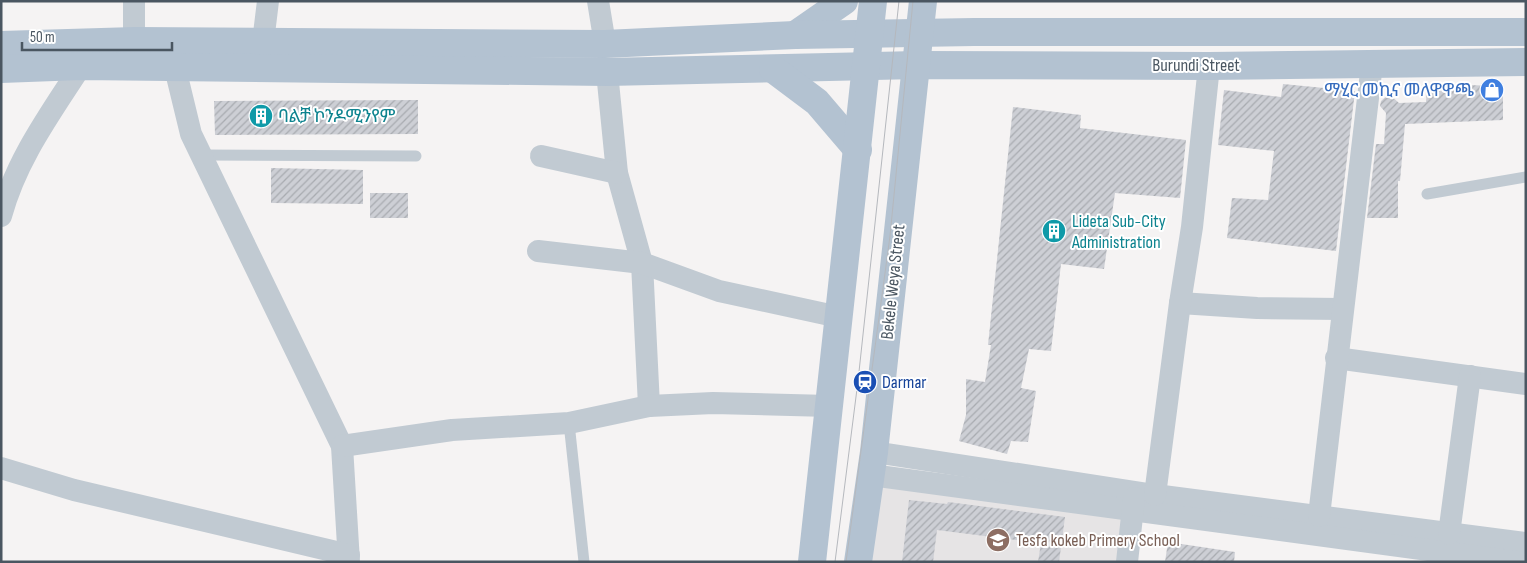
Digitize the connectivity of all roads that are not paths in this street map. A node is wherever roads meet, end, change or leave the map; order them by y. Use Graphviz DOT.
graph roads {
  1 [pos="134,1"];
  2 [pos="268,1"];
  3 [pos="598,1"];
  4 [pos="844,1"];
  5 [pos="873,1"];
  6 [pos="923,1"];
  7 [pos="1526,32"];
  8 [pos="921,33"];
  9 [pos="869,34"];
  10 [pos="795,35"];
  11 [pos="263,42"];
  12 [pos="604,44"];
  13 [pos="1,45"];
  14 [pos="135,54"];
  15 [pos="82,55"];
  16 [pos="1526,62"];
  17 [pos="1372,64"];
  18 [pos="918,65"];
  19 [pos="867,66"];
  20 [pos="1209,66"];
  21 [pos="1,68"];
  22 [pos="175,68"];
  23 [pos="773,69"];
  24 [pos="607,72"];
  25 [pos="858,150"];
  26 [pos="202,155"];
  27 [pos="416,156"];
  28 [pos="541,156"];
  29 [pos="617,173"];
  30 [pos="1526,177"];
  31 [pos="1428,194"];
  32 [pos="3,204"];
  33 [pos="538,251"];
  34 [pos="642,263"];
  35 [pos="1180,303"];
  36 [pos="1342,309"];
  37 [pos="839,317"];
  38 [pos="1336,358"];
  39 [pos="1470,376"];
  40 [pos="1526,384"];
  41 [pos="649,406"];
  42 [pos="829,406"];
  43 [pos="569,423"];
  44 [pos="342,446"];
  45 [pos="872,464"];
  46 [pos="1,468"];
  47 [pos="1140,499"];
  48 [pos="1319,516"];
  49 [pos="1449,534"];
  50 [pos="1526,543"];
  51 [pos="349,559"];
  52 [pos="584,562"];
  53 [pos="812,562"];
  54 [pos="858,562"];
  55 [pos="1127,562"];
  56 [pos="1517,562"];
  1 -- 14 [label="street"];
  2 -- 11 [label="street"];
  3 -- 12 [label="street"];
  4 -- 10 [label="main road"];
  5 -- 9 [label="main road"];
  6 -- 8 [label="main road, Bekele Weya Street"];
  7 -- 8 [label="main road, Burundi Street"];
  8 -- 9 [label="main road, Burundi Street"];
  8 -- 18 [label="main road, Bekele Weya Street"];
  9 -- 10 [label="main road, Burundi Street"];
  9 -- 19 [label="main road"];
  10 -- 12 [label="main road, Burundi Street"];
  11 -- 12 [label="main road, Burundi Street"];
  11 -- 14 [label="main road, Burundi Street"];
  13 -- 15 [label="main road"];
  14 -- 15 [label="main road"];
  14 -- 22 [label="main road, Burundi Street"];
  15 -- 21 [label="main road"];
  15 -- 32 [label="street"];
  16 -- 17 [label="main road, Burundi Street"];
  17 -- 20 [label="main road, Burundi Street"];
  17 -- 36 [label="street"];
  18 -- 19 [label="main road, Burundi Street"];
  18 -- 20 [label="main road, Burundi Street"];
  18 -- 45 [label="main road, Bekele Weya Street"];
  19 -- 23 [label="main road, Burundi Street"];
  19 -- 25 [label="main road"];
  20 -- 35 [label="street"];
  22 -- 24 [label="main road, Burundi Street"];
  22 -- 26 [label="street"];
  23 -- 24 [label="main road, Burundi Street"];
  23 -- 25 [label="main road"];
  24 -- 29 [label="street"];
  25 -- 37 [label="main road"];
  26 -- 27 [label="lane"];
  26 -- 44 [label="street"];
  28 -- 29 [label="street"];
  29 -- 34 [label="street"];
  30 -- 31 [label="lane"];
  33 -- 34 [label="street"];
  34 -- 37 [label="street"];
  34 -- 41 [label="street"];
  35 -- 36 [label="street"];
  35 -- 47 [label="street"];
  36 -- 38 [label="street"];
  37 -- 42 [label="main road"];
  38 -- 39 [label="street"];
  38 -- 48 [label="street"];
  39 -- 40 [label="street"];
  39 -- 49 [label="street"];
  41 -- 42 [label="street"];
  41 -- 43 [label="street"];
  42 -- 53 [label="main road"];
  43 -- 44 [label="street"];
  43 -- 52 [label="lane"];
  44 -- 51 [label="street"];
  45 -- 47 [label="street"];
  45 -- 54 [label="main road, Bekele Weya Street"];
  46 -- 51 [label="street"];
  47 -- 48 [label="street"];
  47 -- 55 [label="street"];
  47 -- 56 [label="street"];
  48 -- 49 [label="street"];
  49 -- 50 [label="street"];
}
